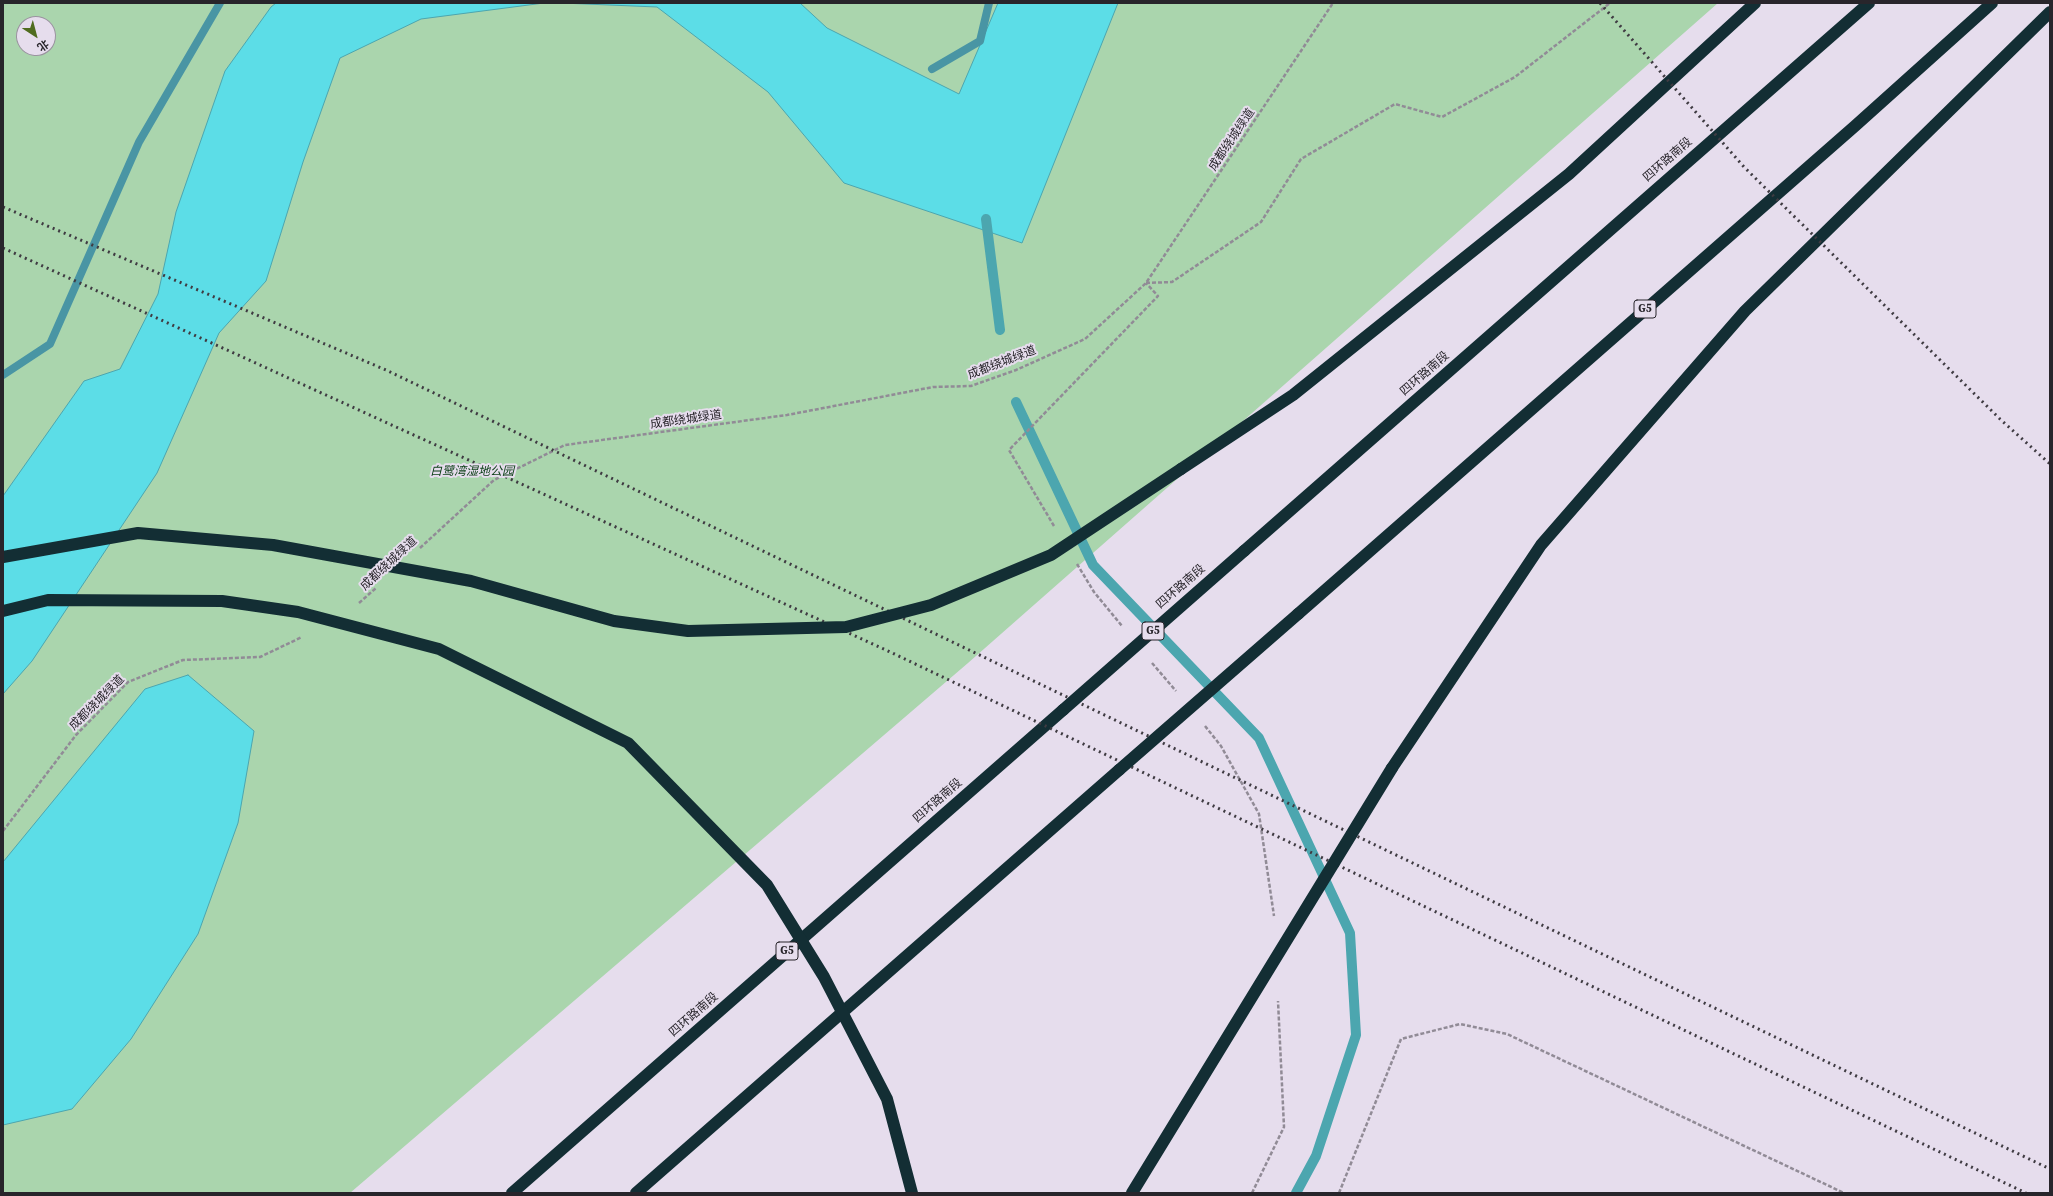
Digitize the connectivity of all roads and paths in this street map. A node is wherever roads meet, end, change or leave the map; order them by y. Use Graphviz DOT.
graph roads {
  1 [pos="220,3"];
  2 [pos="989,3"];
  3 [pos="1333,3"];
  4 [pos="1610,3"];
  5 [pos="1755,3"];
  6 [pos="1869,3"];
  7 [pos="1992,3"];
  8 [pos="2050,12"];
  9 [pos="932,69"];
  10 [pos="1146,283"];
  11 [pos="3,375"];
  12 [pos="1058,532"];
  13 [pos="419,549"];
  14 [pos="3,557"];
  15 [pos="1074,558"];
  16 [pos="378,586"];
  17 [pos="355,607"];
  18 [pos="3,611"];
  19 [pos="1124,629"];
  20 [pos="309,634"];
  21 [pos="1150,660"];
  22 [pos="1181,697"];
  23 [pos="1201,721"];
  24 [pos="3,831"];
  25 [pos="1274,918"];
  26 [pos="1278,996"];
  27 [pos="512,1193"];
  28 [pos="636,1193"];
  29 [pos="912,1193"];
  30 [pos="1132,1193"];
  31 [pos="1252,1193"];
  32 [pos="1339,1193"];
  33 [pos="1844,1193"];
  1 -- 11 [label="lane"];
  2 -- 9 [label="lane"];
  3 -- 10 [label="path, 成都绕城绿道"];
  4 -- 10 [label="path"];
  5 -- 14 [label="highway, bridge"];
  6 -- 27 [label="highway, 四环路南段 / G5, bridge"];
  7 -- 28 [label="highway, G5, bridge"];
  8 -- 30 [label="highway, bridge"];
  10 -- 12 [label="path"];
  10 -- 13 [label="path, 成都绕城绿道"];
  15 -- 19 [label="path"];
  16 -- 17 [label="path, 成都绕城绿道"];
  18 -- 29 [label="highway, bridge"];
  20 -- 24 [label="path, 成都绕城绿道"];
  21 -- 22 [label="path"];
  23 -- 25 [label="path"];
  26 -- 31 [label="path"];
  32 -- 33 [label="path"];
}
